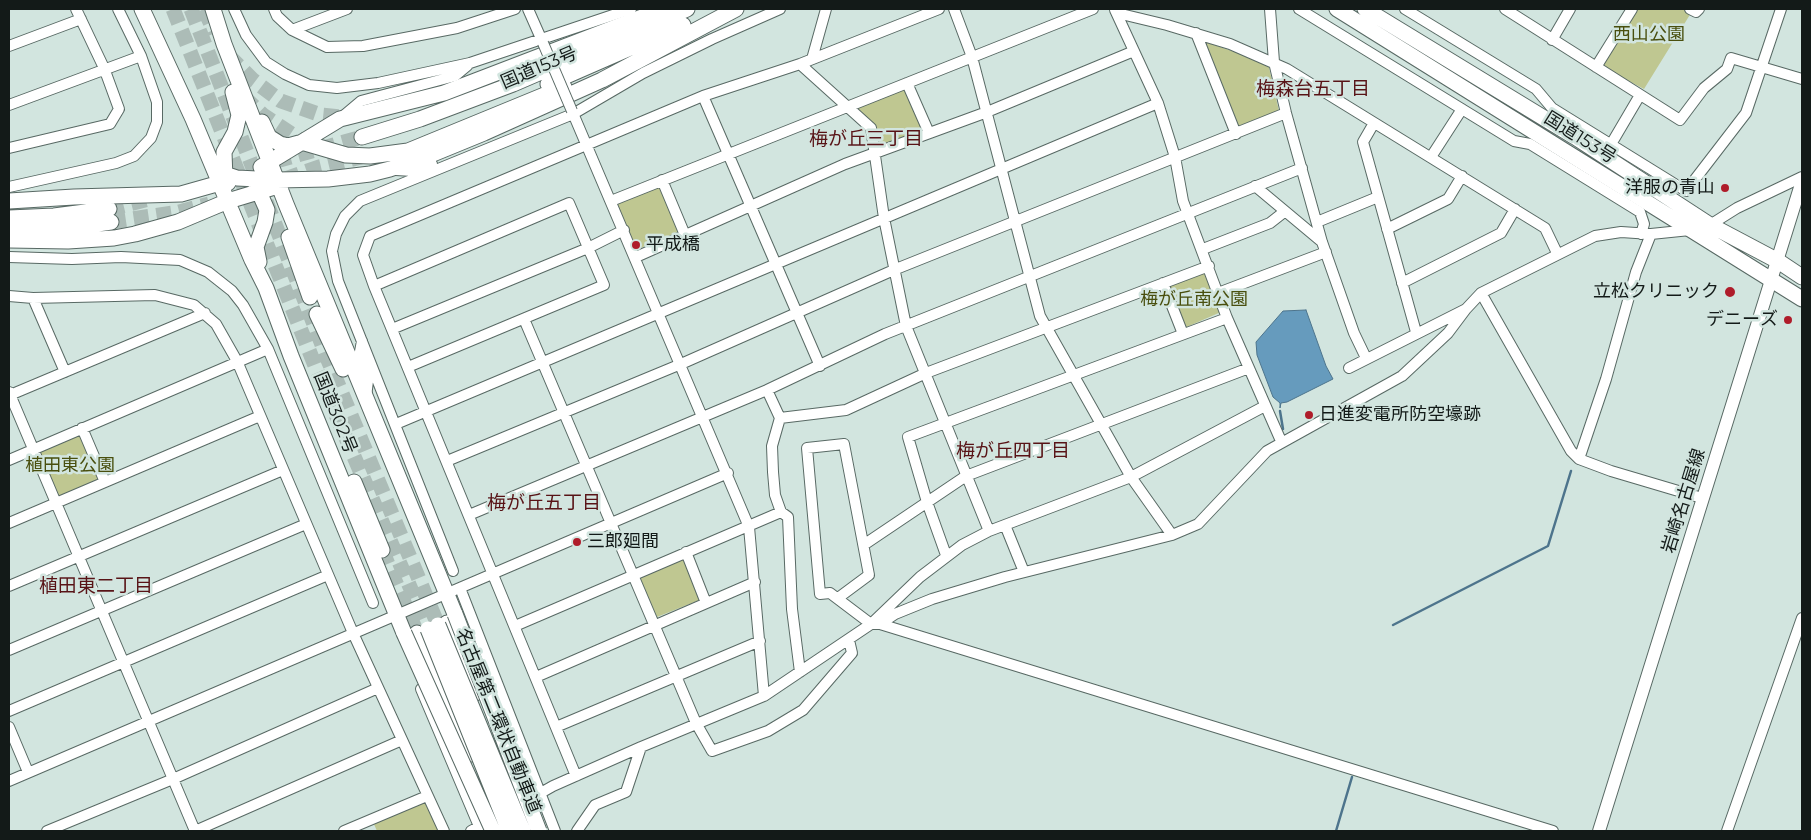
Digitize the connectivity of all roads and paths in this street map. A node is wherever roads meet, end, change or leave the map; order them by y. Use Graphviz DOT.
graph roads {
  1 [pos="76,9"];
  2 [pos="118,9"];
  3 [pos="142,9"];
  4 [pos="153,9"];
  5 [pos="234,9"];
  6 [pos="274,9"];
  7 [pos="348,9"];
  8 [pos="515,9"];
  9 [pos="528,9"];
  10 [pos="631,9"];
  11 [pos="663,9"];
  12 [pos="687,9"];
  13 [pos="721,9"];
  14 [pos="736,9"];
  15 [pos="780,9"];
  16 [pos="826,9"];
  17 [pos="939,9"];
  18 [pos="954,9"];
  19 [pos="1093,9"];
  20 [pos="1270,9"];
  21 [pos="1299,9"];
  22 [pos="1337,9"];
  23 [pos="1365,9"];
  24 [pos="1406,9"];
  25 [pos="1505,9"];
  26 [pos="1570,9"];
  27 [pos="1632,9"];
  28 [pos="1690,9"];
  29 [pos="1699,9"];
  30 [pos="1780,9"];
  31 [pos="214,10"];
  32 [pos="1116,11"];
  33 [pos="81,19"];
  34 [pos="292,30"];
  35 [pos="1196,33"];
  36 [pos="628,35"];
  37 [pos="678,38"];
  38 [pos="1552,40"];
  39 [pos="542,41"];
  40 [pos="224,44"];
  41 [pos="9,46"];
  42 [pos="1134,51"];
  43 [pos="141,56"];
  44 [pos="972,57"];
  45 [pos="812,59"];
  46 [pos="1274,62"];
  47 [pos="470,64"];
  48 [pos="800,64"];
  49 [pos="1596,67"];
  50 [pos="1762,67"];
  51 [pos="104,68"];
  52 [pos="1802,79"];
  53 [pos="907,83"];
  54 [pos="1640,95"];
  55 [pos="703,96"];
  56 [pos="1158,103"];
  57 [pos="9,104"];
  58 [pos="846,107"];
  59 [pos="1462,109"];
  60 [pos="573,112"];
  61 [pos="987,112"];
  62 [pos="1286,113"];
  63 [pos="194,119"];
  64 [pos="340,119"];
  65 [pos="366,120"];
  66 [pos="1374,123"];
  67 [pos="1575,130"];
  68 [pos="929,133"];
  69 [pos="1236,134"];
  70 [pos="362,136"];
  71 [pos="302,143"];
  72 [pos="586,144"];
  73 [pos="1610,146"];
  74 [pos="9,148"];
  75 [pos="875,152"];
  76 [pos="728,154"];
  77 [pos="1558,154"];
  78 [pos="370,155"];
  79 [pos="474,155"];
  80 [pos="1175,157"];
  81 [pos="1431,157"];
  82 [pos="270,164"];
  83 [pos="1302,168"];
  84 [pos="390,169"];
  85 [pos="1002,169"];
  86 [pos="1462,176"];
  87 [pos="224,177"];
  88 [pos="1802,179"];
  89 [pos="662,180"];
  90 [pos="258,184"];
  91 [pos="1255,186"];
  92 [pos="9,187"];
  93 [pos="280,190"];
  94 [pos="1378,197"];
  95 [pos="228,200"];
  96 [pos="611,201"];
  97 [pos="9,202"];
  98 [pos="751,206"];
  99 [pos="1515,209"];
  100 [pos="1189,212"];
  101 [pos="1284,212"];
  102 [pos="9,218"];
  103 [pos="884,218"];
  104 [pos="1016,220"];
  105 [pos="1317,222"];
  106 [pos="1710,225"];
  107 [pos="9,229"];
  108 [pos="1387,229"];
  109 [pos="624,230"];
  110 [pos="1690,230"];
  111 [pos="1646,234"];
  112 [pos="685,235"];
  113 [pos="9,240"];
  114 [pos="1322,242"];
  115 [pos="588,248"];
  116 [pos="1203,249"];
  117 [pos="1326,252"];
  118 [pos="1557,253"];
  119 [pos="9,257"];
  120 [pos="636,257"];
  121 [pos="1778,261"];
  122 [pos="776,264"];
  123 [pos="1209,266"];
  124 [pos="896,270"];
  125 [pos="1030,277"];
  126 [pos="1802,277"];
  127 [pos="1772,279"];
  128 [pos="1402,283"];
  129 [pos="1163,284"];
  130 [pos="374,286"];
  131 [pos="266,288"];
  132 [pos="1218,293"];
  133 [pos="1481,293"];
  134 [pos="9,296"];
  135 [pos="33,298"];
  136 [pos="1802,299"];
  137 [pos="1466,308"];
  138 [pos="205,313"];
  139 [pos="660,313"];
  140 [pos="797,313"];
  141 [pos="1227,318"];
  142 [pos="524,319"];
  143 [pos="906,326"];
  144 [pos="1046,328"];
  145 [pos="392,329"];
  146 [pos="1416,332"];
  147 [pos="1183,334"];
  148 [pos="362,340"];
  149 [pos="268,349"];
  150 [pos="1366,358"];
  151 [pos="237,361"];
  152 [pos="542,362"];
  153 [pos="681,364"];
  154 [pos="820,366"];
  155 [pos="408,367"];
  156 [pos="1249,368"];
  157 [pos="1349,368"];
  158 [pos="65,372"];
  159 [pos="926,373"];
  160 [pos="1074,375"];
  161 [pos="301,380"];
  162 [pos="768,390"];
  163 [pos="9,394"];
  164 [pos="365,400"];
  165 [pos="1266,406"];
  166 [pos="426,412"];
  167 [pos="564,413"];
  168 [pos="260,416"];
  169 [pos="704,417"];
  170 [pos="780,418"];
  171 [pos="396,424"];
  172 [pos="1102,424"];
  173 [pos="946,425"];
  174 [pos="82,428"];
  175 [pos="1281,441"];
  176 [pos="33,449"];
  177 [pos="1579,459"];
  178 [pos="9,460"];
  179 [pos="446,461"];
  180 [pos="586,466"];
  181 [pos="283,470"];
  182 [pos="728,473"];
  183 [pos="966,476"];
  184 [pos="1131,477"];
  185 [pos="105,482"];
  186 [pos="1702,498"];
  187 [pos="927,502"];
  188 [pos="56,503"];
  189 [pos="781,512"];
  190 [pos="469,515"];
  191 [pos="9,523"];
  192 [pos="610,523"];
  193 [pos="306,524"];
  194 [pos="1005,525"];
  195 [pos="749,527"];
  196 [pos="989,531"];
  197 [pos="1172,535"];
  198 [pos="412,536"];
  199 [pos="864,544"];
  200 [pos="382,550"];
  201 [pos="686,552"];
  202 [pos="946,555"];
  203 [pos="79,557"];
  204 [pos="453,571"];
  205 [pos="1024,572"];
  206 [pos="493,574"];
  207 [pos="328,575"];
  208 [pos="633,575"];
  209 [pos="754,582"];
  210 [pos="9,586"];
  211 [pos="453,591"];
  212 [pos="838,598"];
  213 [pos="373,603"];
  214 [pos="706,603"];
  215 [pos="101,611"];
  216 [pos="393,616"];
  217 [pos="1802,618"];
  218 [pos="875,624"];
  219 [pos="654,625"];
  220 [pos="432,626"];
  221 [pos="515,626"];
  222 [pos="353,633"];
  223 [pos="849,640"];
  224 [pos="760,641"];
  225 [pos="9,650"];
  226 [pos="123,662"];
  227 [pos="800,672"];
  228 [pos="675,675"];
  229 [pos="536,677"];
  230 [pos="378,688"];
  231 [pos="764,696"];
  232 [pos="9,711"];
  233 [pos="148,721"];
  234 [pos="696,724"];
  235 [pos="9,727"];
  236 [pos="556,727"];
  237 [pos="402,740"];
  238 [pos="641,747"];
  239 [pos="28,772"];
  240 [pos="576,776"];
  241 [pos="173,779"];
  242 [pos="9,781"];
  243 [pos="540,793"];
  244 [pos="427,796"];
  245 [pos="370,820"];
  246 [pos="481,830"];
  247 [pos="47,831"];
  248 [pos="195,831"];
  249 [pos="344,831"];
  250 [pos="374,831"];
  251 [pos="444,831"];
  252 [pos="510,831"];
  253 [pos="523,831"];
  254 [pos="539,831"];
  255 [pos="555,831"];
  256 [pos="577,831"];
  257 [pos="1553,831"];
  258 [pos="1599,831"];
  259 [pos="1727,831"];
  1 -- 33 [label="street"];
  2 -- 43 [label="street"];
  3 -- 63 [label="highway, 国道302号"];
  4 -- 63 [label="highway"];
  5 -- 47 [label="street"];
  6 -- 34 [label="street"];
  7 -- 34 [label="street"];
  8 -- 34 [label="street"];
  9 -- 39 [label="street"];
  10 -- 39 [label="street"];
  11 -- 64 [label="highway"];
  12 -- 36 [label="highway, 国道153号"];
  13 -- 78 [label="highway, 国道153号"];
  14 -- 37 [label="highway"];
  15 -- 60 [label="street"];
  16 -- 45 [label="street"];
  17 -- 45 [label="street"];
  18 -- 44 [label="street"];
  19 -- 44 [label="street"];
  20 -- 46 [label="street"];
  21 -- 59 [label="street"];
  22 -- 77 [label="highway, 国道153号"];
  23 -- 67 [label="highway, 国道153号"];
  24 -- 67 [label="street"];
  25 -- 38 [label="street"];
  26 -- 38 [label="street"];
  27 -- 49 [label="street"];
  28 -- 29 [label="street"];
  30 -- 50 [label="street"];
  31 -- 40 [label="highway, 国道302号"];
  31 -- 87 [label="highway"];
  32 -- 35 [label="street"];
  32 -- 42 [label="street"];
  33 -- 41 [label="street"];
  33 -- 51 [label="street"];
  35 -- 46 [label="street"];
  35 -- 69 [label="street"];
  36 -- 65 [label="highway"];
  36 -- 70 [label="highway, 国道153号"];
  37 -- 71 [label="highway"];
  37 -- 84 [label="highway"];
  38 -- 49 [label="street"];
  39 -- 47 [label="street"];
  39 -- 60 [label="street, bridge"];
  40 -- 71 [label="highway"];
  40 -- 82 [label="highway, 国道302号"];
  42 -- 56 [label="street"];
  42 -- 61 [label="street"];
  43 -- 51 [label="street"];
  43 -- 92 [label="street"];
  44 -- 53 [label="street"];
  44 -- 61 [label="street"];
  45 -- 48 [label="street"];
  46 -- 62 [label="street"];
  46 -- 66 [label="street"];
  47 -- 64 [label="street"];
  48 -- 55 [label="street"];
  48 -- 58 [label="street"];
  49 -- 54 [label="street"];
  50 -- 52 [label="street"];
  50 -- 54 [label="street"];
  50 -- 73 [label="street"];
  51 -- 57 [label="street"];
  51 -- 74 [label="street"];
  53 -- 58 [label="street"];
  53 -- 68 [label="street"];
  54 -- 73 [label="street"];
  55 -- 72 [label="street"];
  55 -- 76 [label="street"];
  56 -- 80 [label="street"];
  56 -- 85 [label="street"];
  58 -- 75 [label="street"];
  58 -- 76 [label="street"];
  59 -- 77 [label="street"];
  59 -- 81 [label="street"];
  60 -- 72 [label="street"];
  60 -- 79 [label="street"];
  61 -- 68 [label="street"];
  61 -- 85 [label="street"];
  62 -- 69 [label="street"];
  62 -- 83 [label="street"];
  63 -- 87 [label="highway, 国道302号"];
  64 -- 71 [label="highway"];
  66 -- 81 [label="street"];
  66 -- 94 [label="street"];
  67 -- 73 [label="street"];
  67 -- 106 [label="highway, 国道153号"];
  68 -- 75 [label="street"];
  69 -- 80 [label="street"];
  71 -- 82 [label="highway"];
  72 -- 96 [label="street"];
  72 -- 130 [label="street"];
  75 -- 98 [label="street"];
  75 -- 103 [label="street"];
  76 -- 89 [label="street"];
  76 -- 98 [label="street"];
  77 -- 110 [label="highway, 国道153号"];
  77 -- 111 [label="street"];
  79 -- 84 [label="street"];
  79 -- 148 [label="street"];
  80 -- 100 [label="street"];
  80 -- 104 [label="street"];
  81 -- 86 [label="street"];
  82 -- 87 [label="highway"];
  82 -- 90 [label="highway"];
  82 -- 93 [label="highway, 国道302号"];
  83 -- 91 [label="street"];
  83 -- 105 [label="street"];
  84 -- 93 [label="highway"];
  85 -- 103 [label="street"];
  85 -- 104 [label="street"];
  86 -- 99 [label="street"];
  86 -- 108 [label="street"];
  87 -- 90 [label="highway"];
  87 -- 95 [label="highway, 国道302号"];
  87 -- 97 [label="highway"];
  88 -- 106 [label="street"];
  88 -- 121 [label="main road, 岩崎名古屋線"];
  89 -- 96 [label="street"];
  89 -- 112 [label="street"];
  90 -- 93 [label="highway"];
  90 -- 95 [label="highway"];
  90 -- 131 [label="highway"];
  91 -- 100 [label="street"];
  91 -- 101 [label="street"];
  93 -- 164 [label="highway, 国道302号"];
  93 -- 198 [label="highway"];
  94 -- 105 [label="street"];
  94 -- 108 [label="street"];
  95 -- 113 [label="highway"];
  95 -- 131 [label="highway, 国道302号"];
  96 -- 109 [label="street"];
  98 -- 112 [label="street"];
  98 -- 122 [label="street"];
  99 -- 118 [label="street"];
  99 -- 128 [label="street"];
  100 -- 116 [label="street"];
  100 -- 125 [label="street"];
  101 -- 114 [label="street"];
  101 -- 116 [label="street"];
  102 -- 107 [label="highway"];
  103 -- 122 [label="street"];
  103 -- 124 [label="street"];
  104 -- 124 [label="street"];
  104 -- 125 [label="street"];
  105 -- 114 [label="street"];
  106 -- 121 [label="highway, 国道153号"];
  108 -- 128 [label="street"];
  109 -- 115 [label="street"];
  109 -- 120 [label="street"];
  110 -- 111 [label="street"];
  110 -- 127 [label="highway, 国道153号"];
  111 -- 118 [label="street"];
  111 -- 177 [label="street"];
  112 -- 120 [label="street"];
  114 -- 117 [label="street"];
  115 -- 130 [label="street"];
  115 -- 142 [label="street"];
  115 -- 145 [label="street"];
  116 -- 123 [label="street"];
  117 -- 132 [label="street"];
  117 -- 150 [label="street"];
  118 -- 133 [label="street"];
  119 -- 149 [label="street"];
  120 -- 139 [label="street"];
  121 -- 126 [label="highway, 国道153号"];
  121 -- 127 [label="main road, 岩崎名古屋線"];
  122 -- 139 [label="street"];
  122 -- 140 [label="street"];
  123 -- 129 [label="street"];
  123 -- 132 [label="street"];
  124 -- 140 [label="street"];
  124 -- 143 [label="street"];
  125 -- 143 [label="street"];
  125 -- 144 [label="street"];
  127 -- 136 [label="highway, 国道153号"];
  127 -- 186 [label="main road, 岩崎名古屋線"];
  128 -- 146 [label="street"];
  129 -- 144 [label="street"];
  129 -- 147 [label="street"];
  130 -- 145 [label="street"];
  131 -- 161 [label="highway, 国道302号"];
  132 -- 141 [label="street"];
  133 -- 137 [label="street"];
  133 -- 177 [label="street"];
  134 -- 135 [label="street"];
  135 -- 138 [label="street"];
  135 -- 158 [label="street"];
  137 -- 146 [label="street"];
  137 -- 175 [label="street"];
  138 -- 151 [label="street"];
  138 -- 158 [label="street"];
  139 -- 152 [label="street"];
  139 -- 153 [label="street"];
  140 -- 153 [label="street"];
  140 -- 154 [label="street"];
  141 -- 147 [label="street"];
  141 -- 156 [label="street"];
  142 -- 152 [label="street"];
  142 -- 155 [label="street"];
  143 -- 154 [label="street"];
  143 -- 159 [label="street"];
  144 -- 159 [label="street"];
  144 -- 160 [label="street"];
  145 -- 155 [label="street"];
  146 -- 150 [label="street"];
  147 -- 160 [label="street"];
  148 -- 164 [label="street"];
  148 -- 171 [label="street"];
  149 -- 151 [label="street"];
  149 -- 213 [label="street"];
  150 -- 157 [label="street"];
  151 -- 168 [label="street"];
  151 -- 174 [label="street"];
  152 -- 166 [label="street"];
  152 -- 167 [label="street"];
  153 -- 167 [label="street"];
  153 -- 169 [label="street"];
  154 -- 162 [label="street"];
  155 -- 166 [label="street"];
  156 -- 165 [label="street"];
  156 -- 172 [label="street"];
  158 -- 163 [label="street"];
  159 -- 170 [label="street"];
  159 -- 173 [label="street"];
  160 -- 172 [label="street"];
  160 -- 173 [label="street"];
  161 -- 200 [label="highway"];
  161 -- 216 [label="highway, 国道302号"];
  162 -- 169 [label="street"];
  162 -- 170 [label="street"];
  163 -- 176 [label="street"];
  164 -- 211 [label="highway, 国道302号"];
  165 -- 175 [label="street"];
  165 -- 184 [label="street"];
  166 -- 171 [label="street"];
  166 -- 179 [label="street"];
  167 -- 179 [label="street"];
  167 -- 180 [label="street"];
  168 -- 181 [label="street"];
  168 -- 185 [label="street"];
  169 -- 180 [label="street"];
  169 -- 182 [label="street"];
  170 -- 189 [label="street"];
  171 -- 204 [label="street"];
  172 -- 183 [label="street"];
  172 -- 184 [label="street"];
  173 -- 183 [label="street"];
  173 -- 187 [label="street"];
  174 -- 176 [label="street"];
  174 -- 185 [label="street"];
  175 -- 197 [label="street"];
  176 -- 178 [label="street"];
  176 -- 188 [label="street"];
  177 -- 186 [label="street"];
  179 -- 190 [label="street"];
  180 -- 190 [label="street"];
  180 -- 192 [label="street"];
  181 -- 193 [label="street"];
  181 -- 203 [label="street"];
  182 -- 192 [label="street"];
  182 -- 195 [label="street"];
  183 -- 187 [label="street"];
  183 -- 196 [label="street"];
  184 -- 194 [label="street"];
  184 -- 197 [label="street"];
  185 -- 188 [label="street"];
  186 -- 258 [label="main road, 岩崎名古屋線"];
  187 -- 199 [label="street"];
  187 -- 202 [label="street"];
  188 -- 191 [label="street"];
  188 -- 203 [label="street"];
  189 -- 195 [label="street"];
  189 -- 227 [label="street"];
  190 -- 206 [label="street"];
  192 -- 206 [label="street"];
  192 -- 208 [label="street"];
  193 -- 207 [label="street"];
  193 -- 215 [label="street"];
  194 -- 196 [label="street"];
  194 -- 205 [label="street"];
  195 -- 201 [label="street"];
  195 -- 209 [label="street"];
  196 -- 202 [label="street"];
  197 -- 205 [label="street"];
  199 -- 212 [label="street"];
  199 -- 212 [label="street"];
  201 -- 208 [label="street"];
  201 -- 214 [label="street"];
  202 -- 218 [label="street"];
  203 -- 210 [label="street"];
  203 -- 215 [label="street"];
  205 -- 218 [label="street"];
  206 -- 211 [label="street"];
  206 -- 221 [label="street"];
  207 -- 222 [label="street"];
  207 -- 226 [label="street"];
  208 -- 219 [label="street"];
  208 -- 221 [label="street"];
  209 -- 214 [label="street"];
  209 -- 224 [label="street"];
  211 -- 216 [label="street"];
  211 -- 220 [label="highway, 国道302号"];
  211 -- 243 [label="street"];
  212 -- 218 [label="street"];
  214 -- 219 [label="street"];
  215 -- 225 [label="street"];
  215 -- 226 [label="street"];
  216 -- 220 [label="highway, 国道302号"];
  216 -- 222 [label="street"];
  216 -- 246 [label="street"];
  217 -- 259 [label="street"];
  218 -- 223 [label="street"];
  218 -- 257 [label="street"];
  219 -- 228 [label="street"];
  219 -- 229 [label="street"];
  220 -- 246 [label="highway, 国道302号, bridge"];
  220 -- 252 [label="highway, 名古屋第二環状自動車道, bridge"];
  220 -- 253 [label="highway, 名古屋第二環状自動車道, bridge"];
  220 -- 254 [label="highway, 国道302号, bridge"];
  221 -- 229 [label="street"];
  222 -- 230 [label="street"];
  222 -- 233 [label="street"];
  223 -- 227 [label="street"];
  223 -- 234 [label="street"];
  224 -- 228 [label="street"];
  224 -- 231 [label="street"];
  226 -- 232 [label="street"];
  226 -- 233 [label="street"];
  227 -- 231 [label="street"];
  228 -- 234 [label="street"];
  228 -- 236 [label="street"];
  229 -- 236 [label="street"];
  230 -- 237 [label="street"];
  230 -- 241 [label="street"];
  231 -- 234 [label="street"];
  233 -- 239 [label="street"];
  233 -- 241 [label="street"];
  234 -- 238 [label="street"];
  235 -- 239 [label="street"];
  236 -- 240 [label="street"];
  237 -- 244 [label="street"];
  237 -- 248 [label="street"];
  238 -- 240 [label="street"];
  238 -- 256 [label="street"];
  239 -- 242 [label="street"];
  240 -- 243 [label="street"];
  241 -- 247 [label="street"];
  241 -- 248 [label="street"];
  243 -- 246 [label="street"];
  243 -- 255 [label="street"];
  244 -- 245 [label="street"];
  244 -- 251 [label="street"];
  245 -- 249 [label="street"];
  245 -- 250 [label="street"];
}
